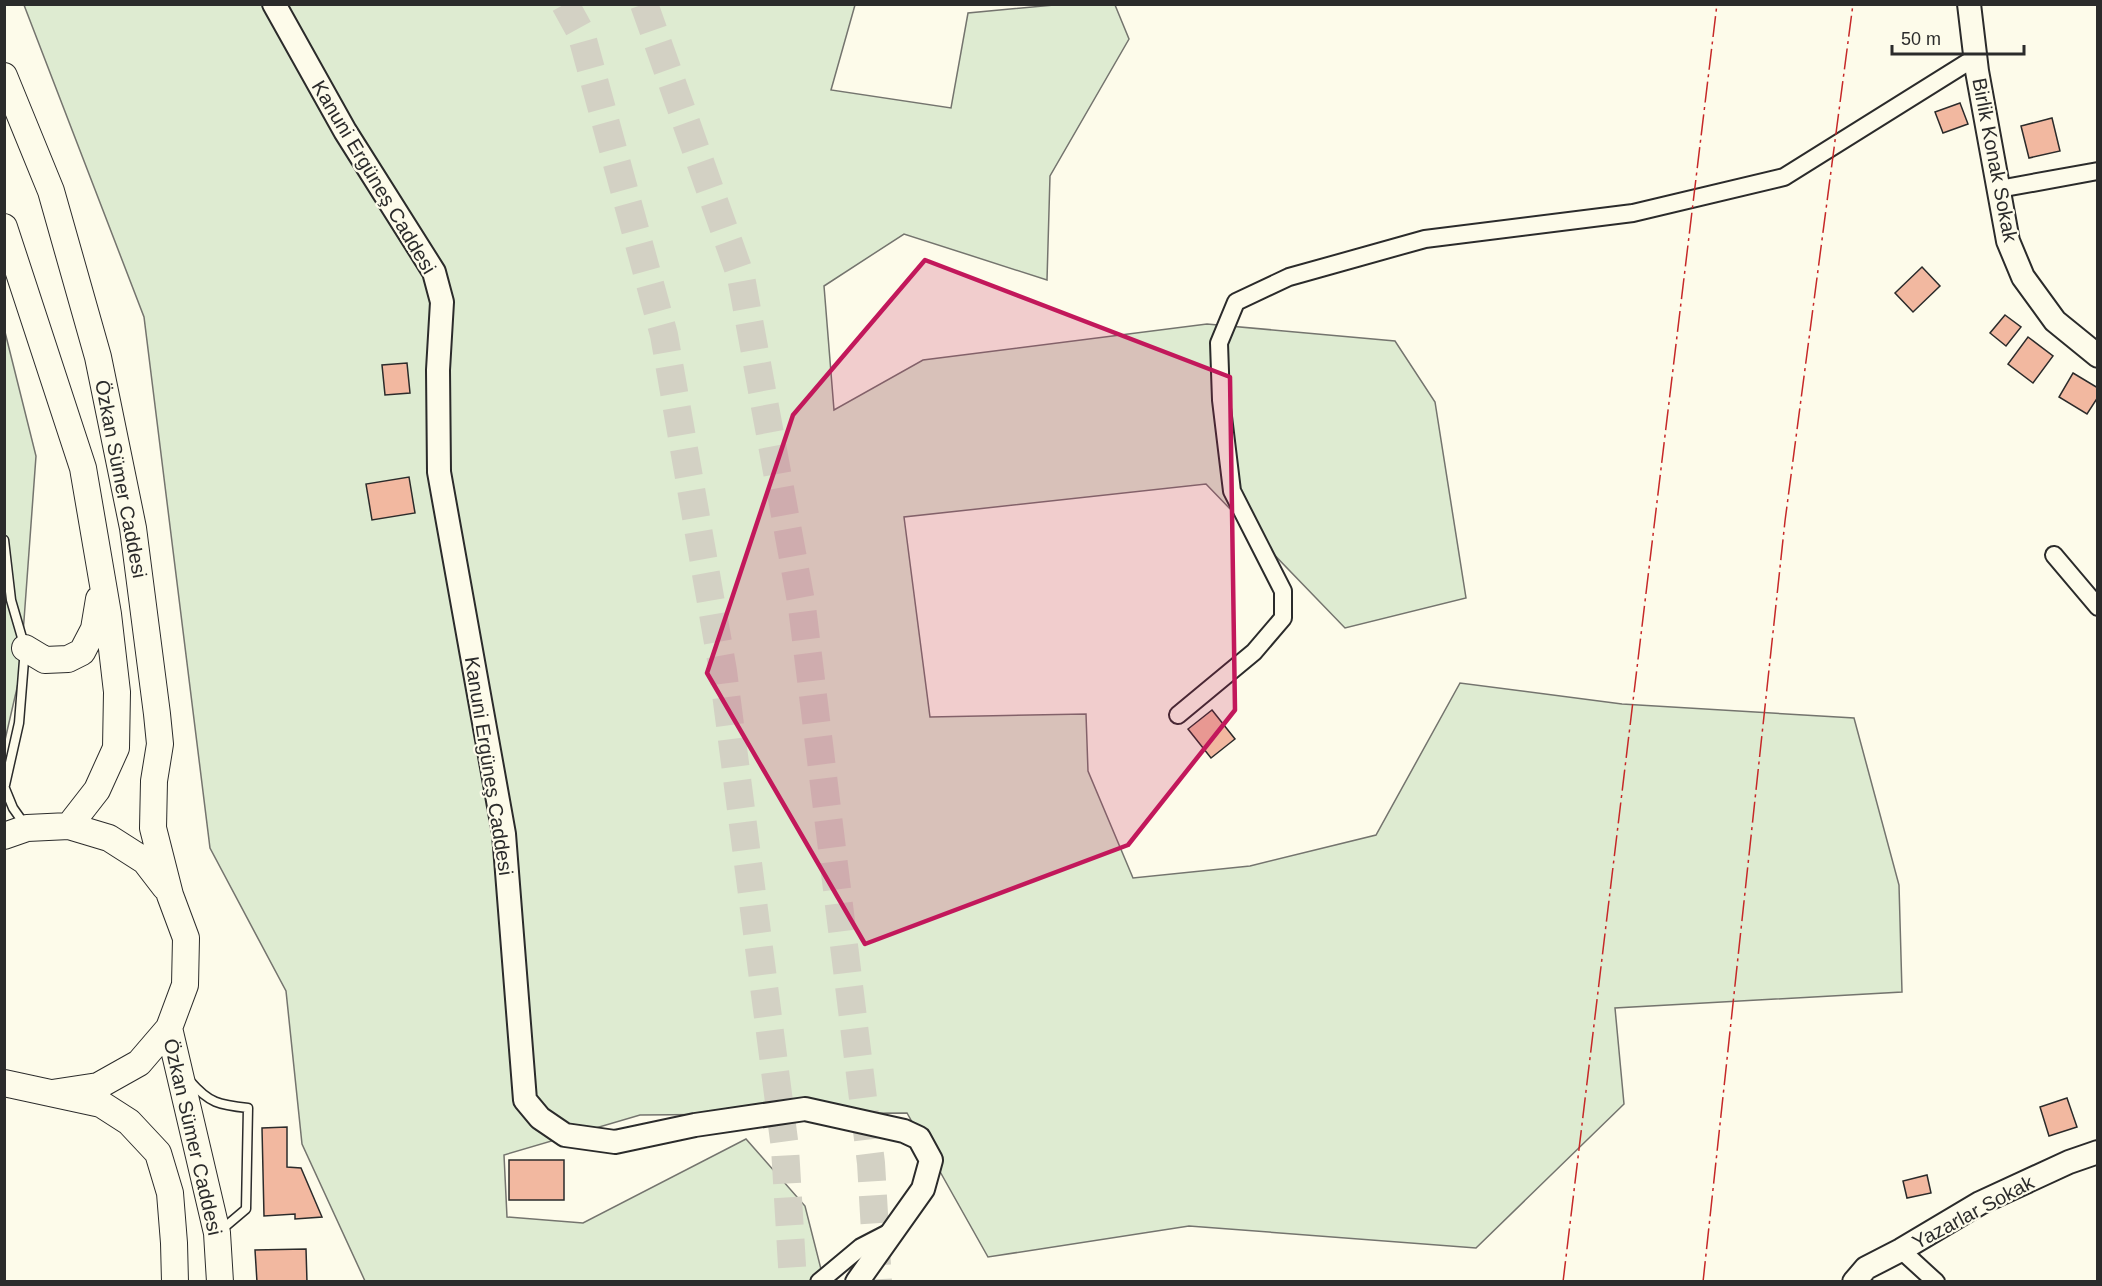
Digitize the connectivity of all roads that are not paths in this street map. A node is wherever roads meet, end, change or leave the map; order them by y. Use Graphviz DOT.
graph roads {
  1 [pos="274,4"];
  2 [pos="1969,4"];
  3 [pos="1976,57"];
  4 [pos="4,75"];
  5 [pos="2097,171"];
  6 [pos="1999,189"];
  7 [pos="4,227"];
  8 [pos="2097,356"];
  9 [pos="4,540"];
  10 [pos="2054,555"];
  11 [pos="103,581"];
  12 [pos="2097,607"];
  13 [pos="25,648"];
  14 [pos="1178,715"];
  15 [pos="5,786"];
  16 [pos="69,826"];
  17 [pos="16,832"];
  18 [pos="170,895"];
  19 [pos="168,1028"];
  20 [pos="176,1065"];
  21 [pos="4,1083"];
  22 [pos="52,1093"];
  23 [pos="2097,1152"];
  24 [pos="894,1230"];
  25 [pos="217,1233"];
  26 [pos="1902,1250"];
  27 [pos="175,1281"];
  28 [pos="220,1281"];
  29 [pos="819,1281"];
  30 [pos="857,1281"];
  31 [pos="1854,1281"];
  32 [pos="1936,1281"];
  1 -- 24 [label="street, Kanuni Ergüneş Caddesi"];
  2 -- 3 [label="street, Birlik Konak Sokak"];
  3 -- 6 [label="street, Birlik Konak Sokak"];
  3 -- 14 [label="street"];
  4 -- 18 [label="main road, Özkan Sümer Caddesi"];
  5 -- 6 [label="street"];
  6 -- 8 [label="street, Birlik Konak Sokak"];
  7 -- 11 [label="main road, Özkan Sümer Caddesi"];
  9 -- 13 [label="lane"];
  10 -- 12 [label="street"];
  11 -- 13 [label="main road"];
  11 -- 16 [label="main road, Özkan Sümer Caddesi"];
  13 -- 15 [label="lane"];
  15 -- 17 [label="lane"];
  16 -- 17 [label="main road, Özkan Sümer Caddesi"];
  16 -- 18 [label="main road, Özkan Sümer Caddesi"];
  18 -- 19 [label="main road, Özkan Sümer Caddesi"];
  19 -- 20 [label="main road, Özkan Sümer Caddesi"];
  19 -- 22 [label="main road, Özkan Sümer Caddesi"];
  20 -- 25 [label="main road, Özkan Sümer Caddesi"];
  20 -- 25 [label="lane"];
  21 -- 22 [label="main road, Özkan Sümer Caddesi"];
  22 -- 27 [label="main road, Özkan Sümer Caddesi"];
  23 -- 26 [label="street, Yazarlar Sokak"];
  24 -- 29 [label="street"];
  24 -- 30 [label="street, Kanuni Ergüneş Caddesi"];
  25 -- 28 [label="main road, Özkan Sümer Caddesi"];
  26 -- 31 [label="street, Yazarlar Sokak"];
  26 -- 32 [label="street"];
}
